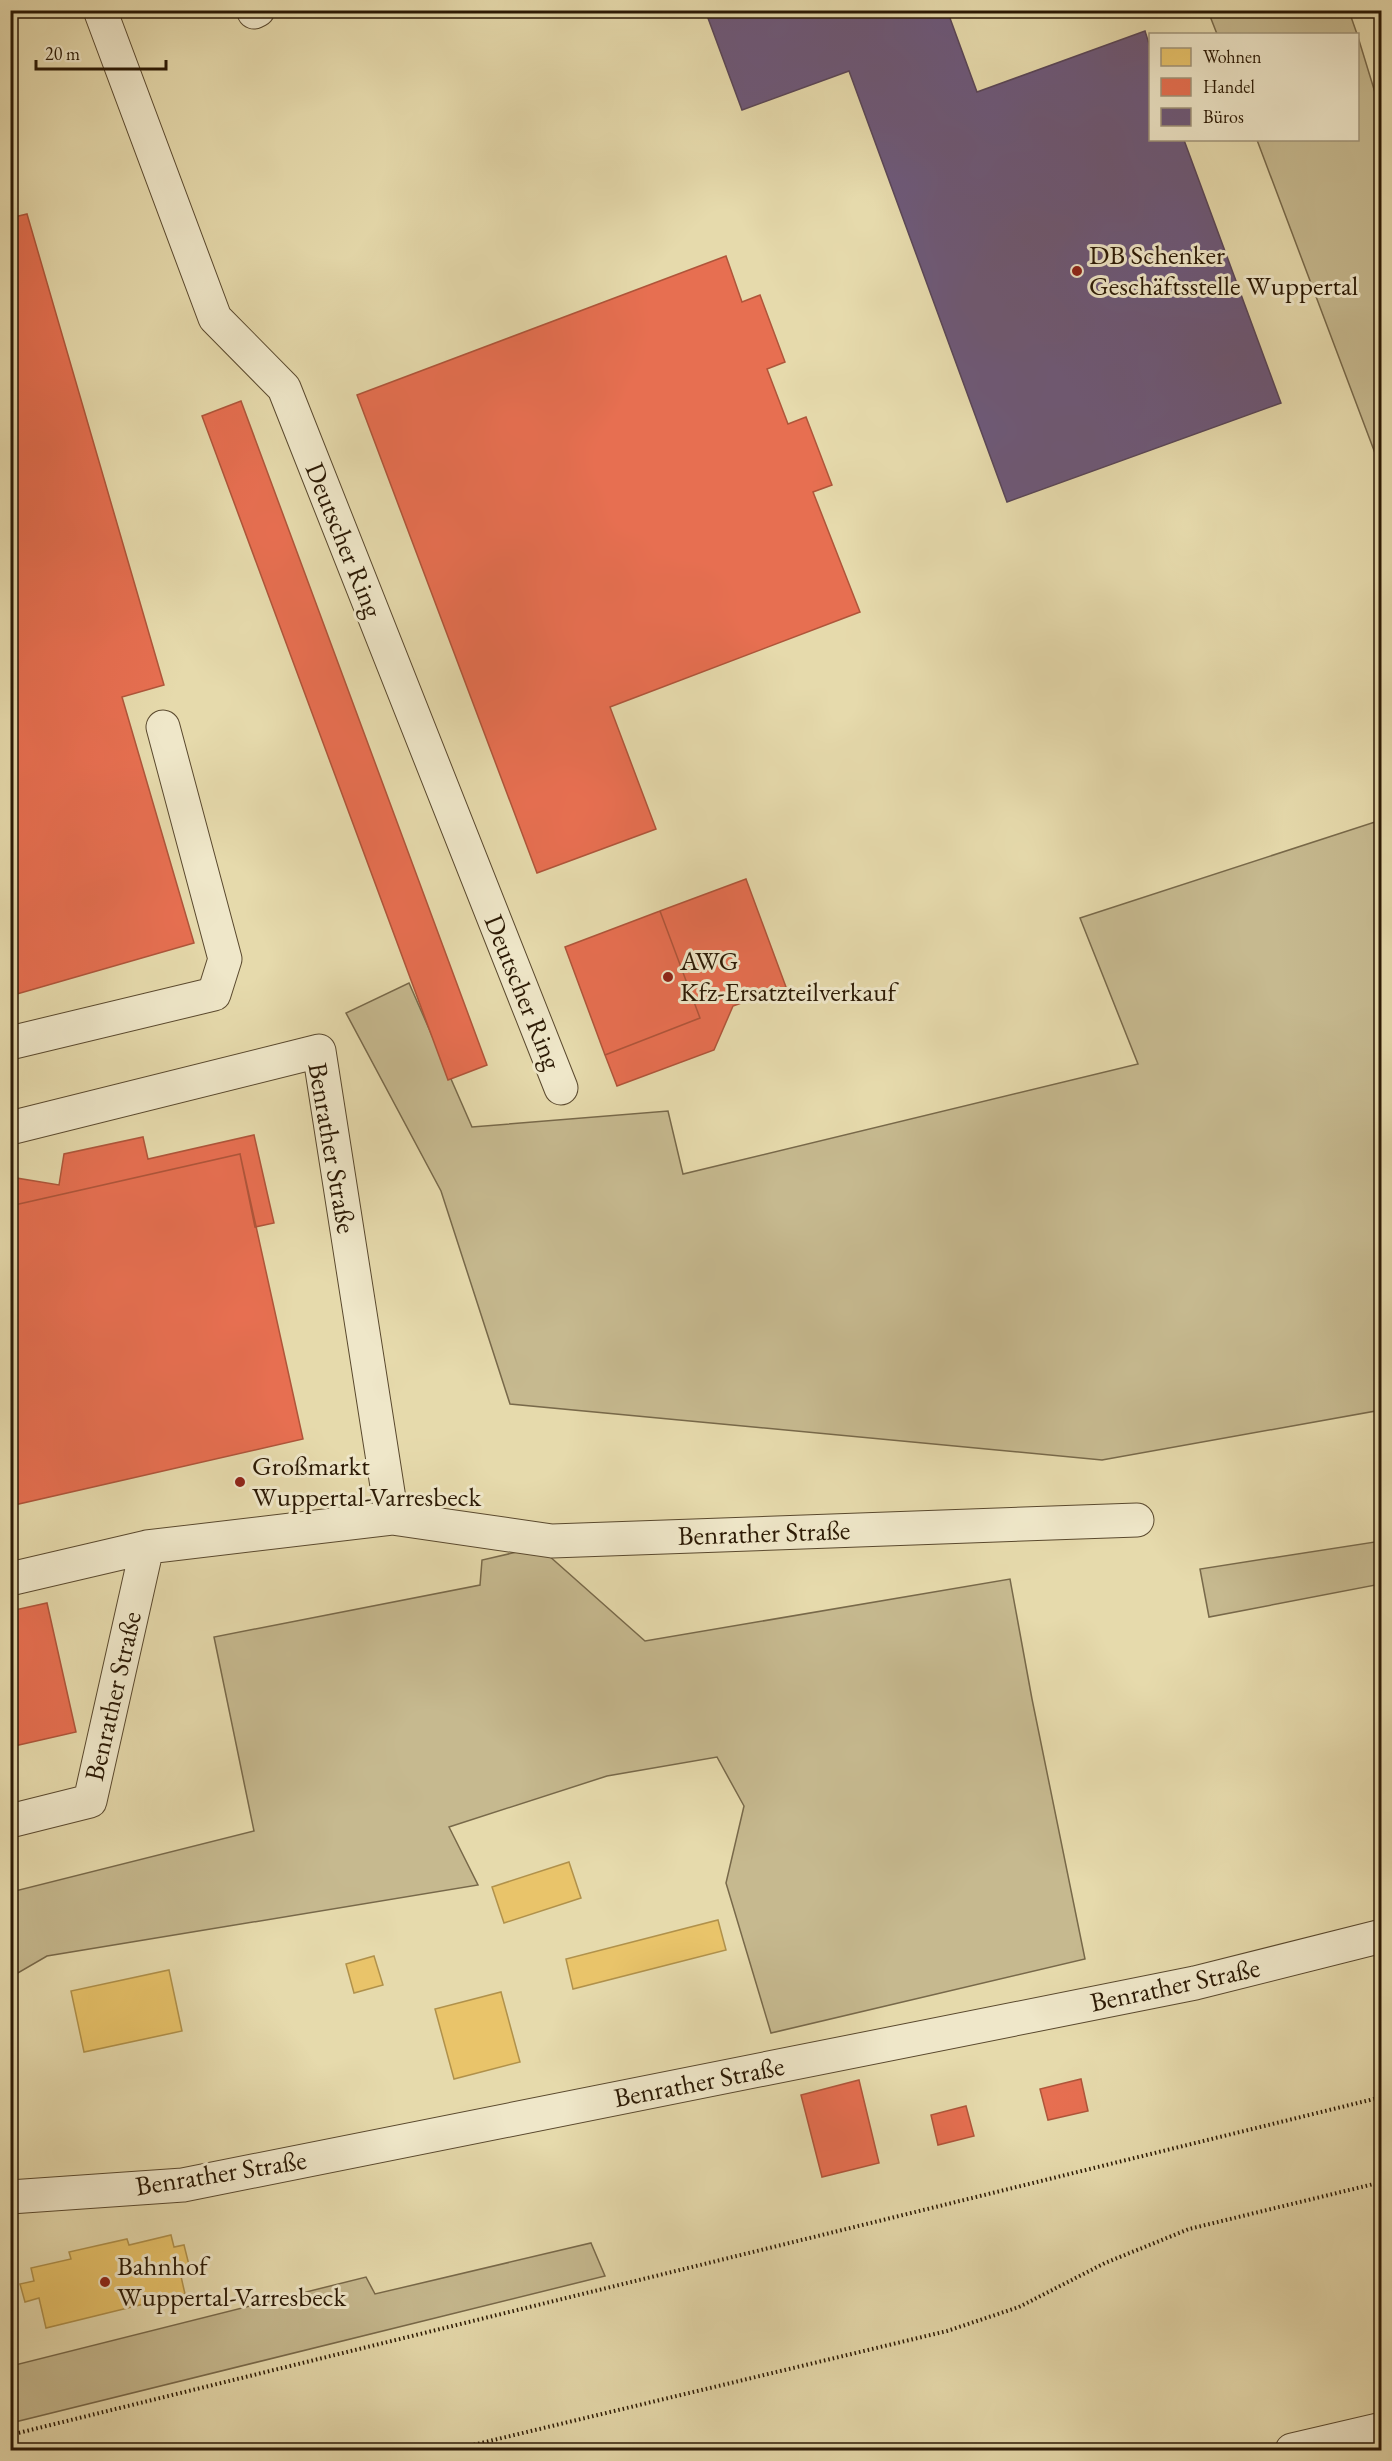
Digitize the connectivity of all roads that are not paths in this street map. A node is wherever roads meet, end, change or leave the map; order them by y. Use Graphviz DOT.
graph roads {
  1 [pos="100,10"];
  2 [pos="163,727"];
  3 [pos="10,1043"];
  4 [pos="561,1088"];
  5 [pos="10,1128"];
  6 [pos="392,1518"];
  7 [pos="1137,1520"];
  8 [pos="147,1547"];
  9 [pos="10,1580"];
  10 [pos="10,1821"];
  11 [pos="1382,1936"];
  12 [pos="10,2198"];
  13 [pos="1382,2429"];
  14 [pos="1292,2451"];
  1 -- 4 [label="street, Deutscher Ring"];
  2 -- 3 [label="street"];
  5 -- 6 [label="street, Benrather Straße"];
  6 -- 7 [label="street, Benrather Straße"];
  6 -- 8 [label="street, Benrather Straße"];
  8 -- 9 [label="street, Benrather Straße"];
  8 -- 10 [label="street, Benrather Straße"];
  11 -- 12 [label="street, Benrather Straße"];
  13 -- 14 [label="street"];
}
